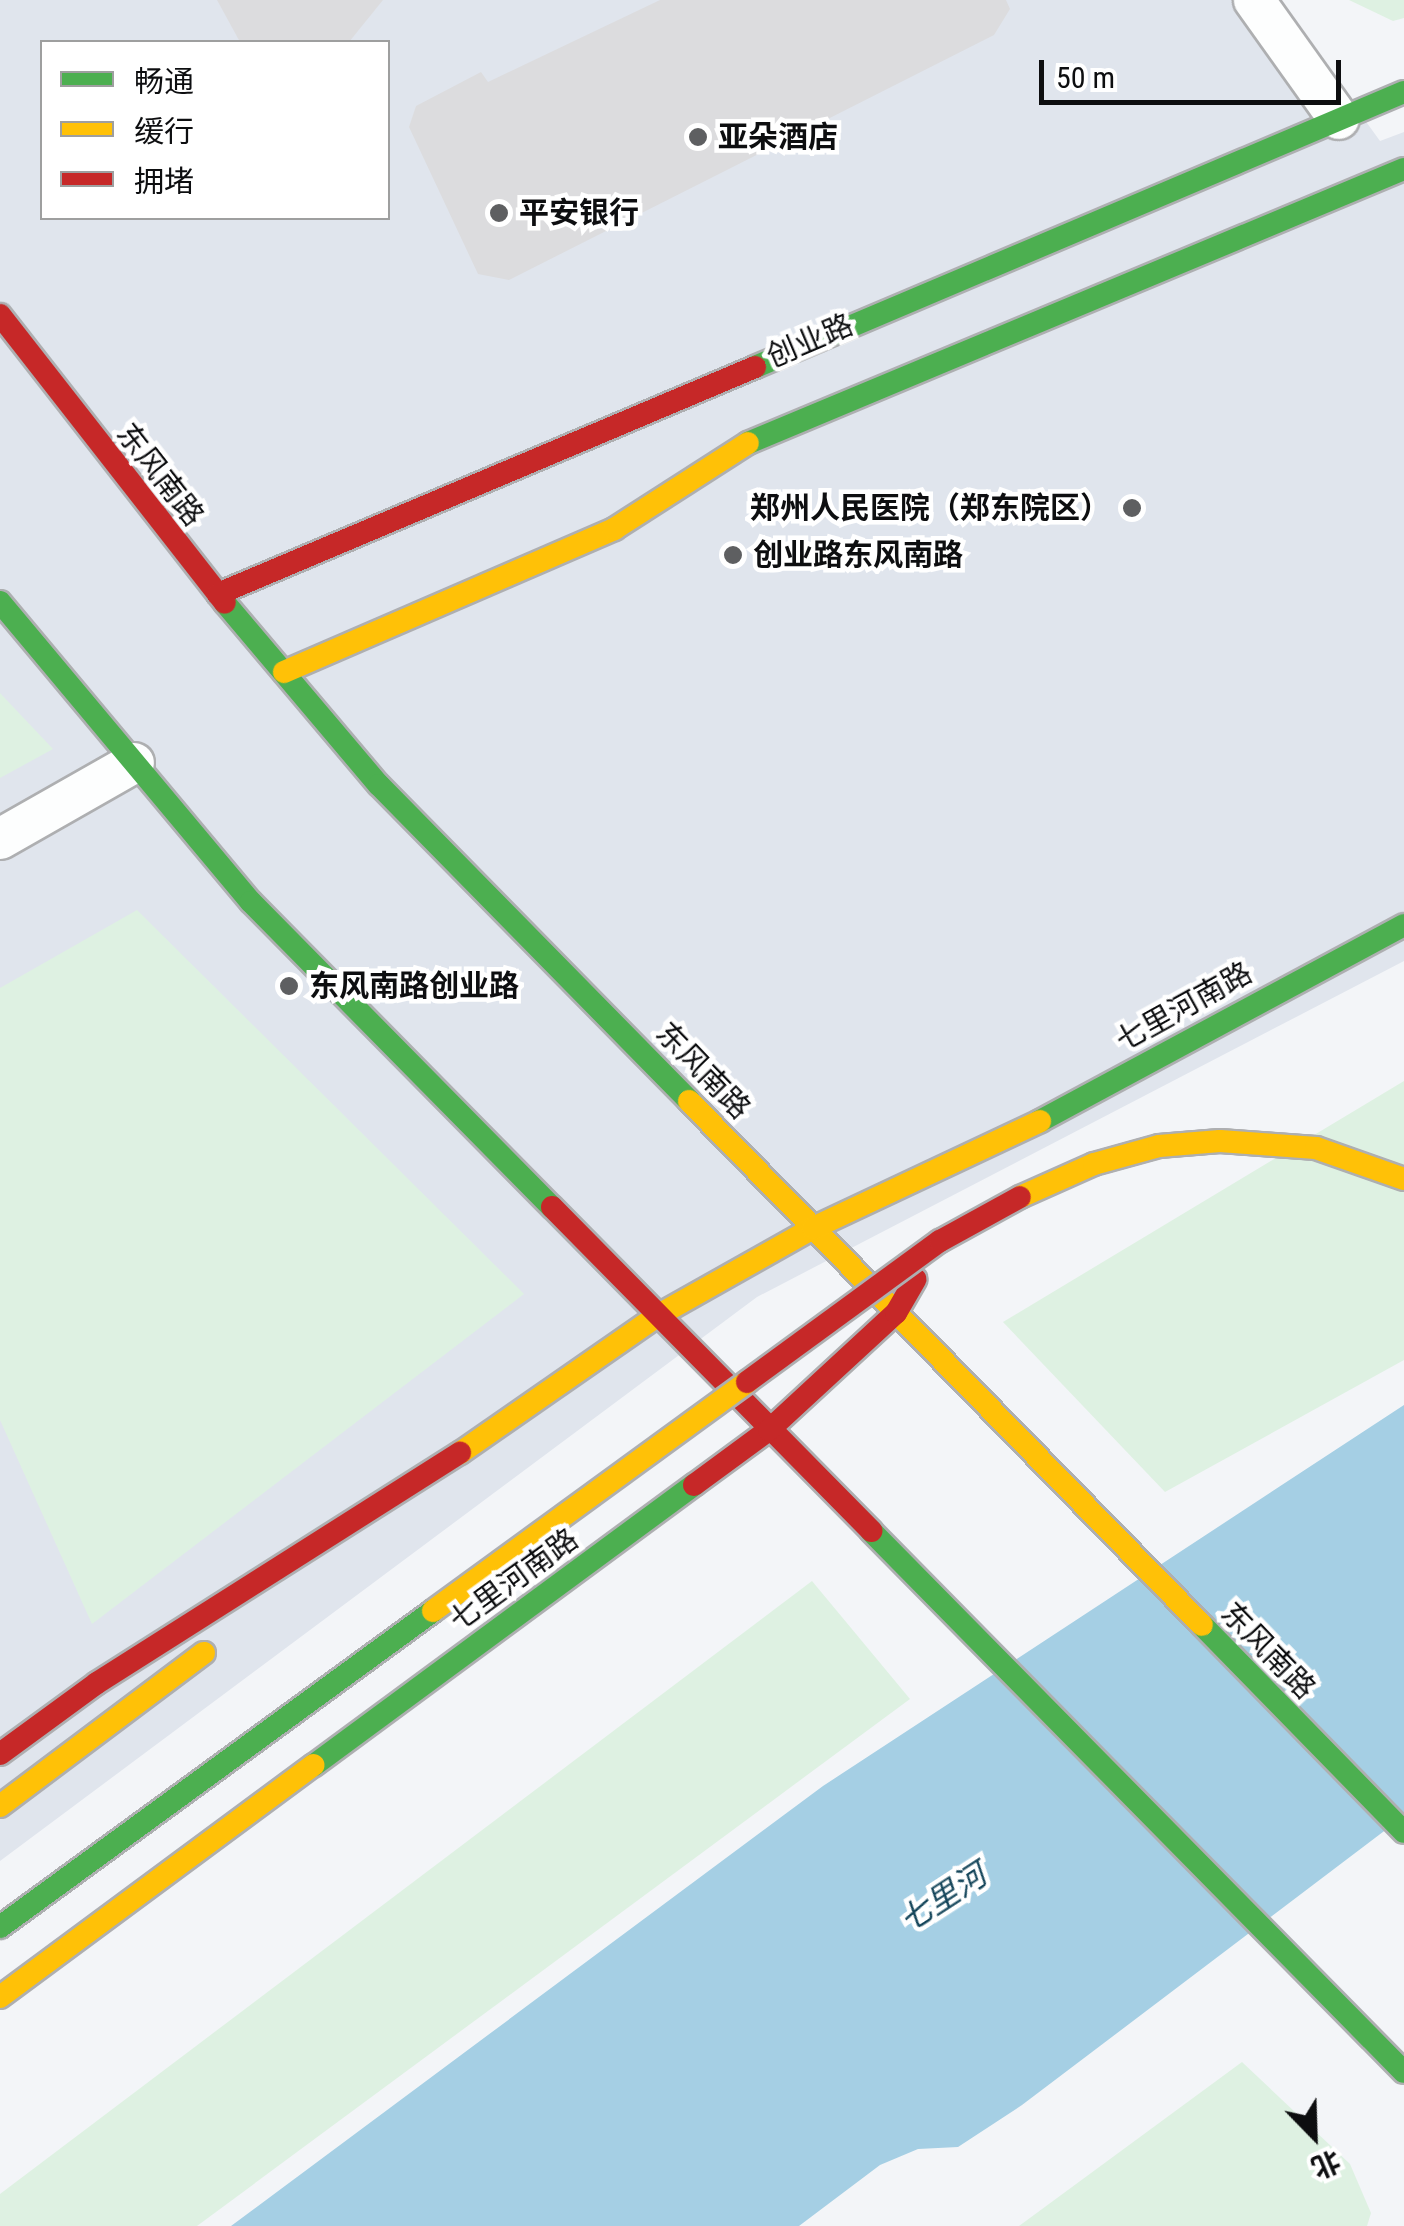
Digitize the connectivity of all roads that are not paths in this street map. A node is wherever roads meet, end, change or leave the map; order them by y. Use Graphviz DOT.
graph roads {
  1 [pos="1254,0"];
  2 [pos="1404,92"];
  3 [pos="1339,119"];
  4 [pos="1404,168"];
  5 [pos="0,315"];
  6 [pos="218,594"];
  7 [pos="0,602"];
  8 [pos="284,672"];
  9 [pos="134,763"];
  10 [pos="0,839"];
  11 [pos="1404,925"];
  12 [pos="994,1146"];
  13 [pos="1404,1179"];
  14 [pos="813,1228"];
  15 [pos="896,1312"];
  16 [pos="658,1316"];
  17 [pos="510,1422"];
  18 [pos="769,1430"];
  19 [pos="262,1610"];
  20 [pos="231,1633"];
  21 [pos="0,1754"];
  22 [pos="0,1806"];
  23 [pos="1404,1832"];
  24 [pos="0,1928"];
  25 [pos="0,1997"];
  26 [pos="1404,2072"];
  1 -- 3 [label="street"];
  2 -- 3 [label="street, 创业路"];
  3 -- 6 [label="street, 创业路"];
  4 -- 8 [label="street"];
  5 -- 6 [label="street, 东风南路"];
  6 -- 8 [label="street, 东风南路"];
  7 -- 9 [label="street"];
  8 -- 14 [label="street, 东风南路"];
  9 -- 10 [label="street"];
  9 -- 16 [label="street"];
  11 -- 12 [label="street, 七里河南路"];
  12 -- 14 [label="street, 七里河南路"];
  12 -- 15 [label="street, 七里河南路"];
  13 -- 24 [label="street, bridge"];
  14 -- 15 [label="street, 东风南路"];
  14 -- 16 [label="street, 七里河南路"];
  15 -- 18 [label="street, 七里河南路"];
  15 -- 23 [label="street, 东风南路"];
  16 -- 17 [label="street, 七里河南路"];
  16 -- 18 [label="street"];
  17 -- 19 [label="street"];
  17 -- 21 [label="street, 七里河南路"];
  18 -- 25 [label="street, 七里河南路"];
  18 -- 26 [label="street"];
  20 -- 22 [label="street"];
}
